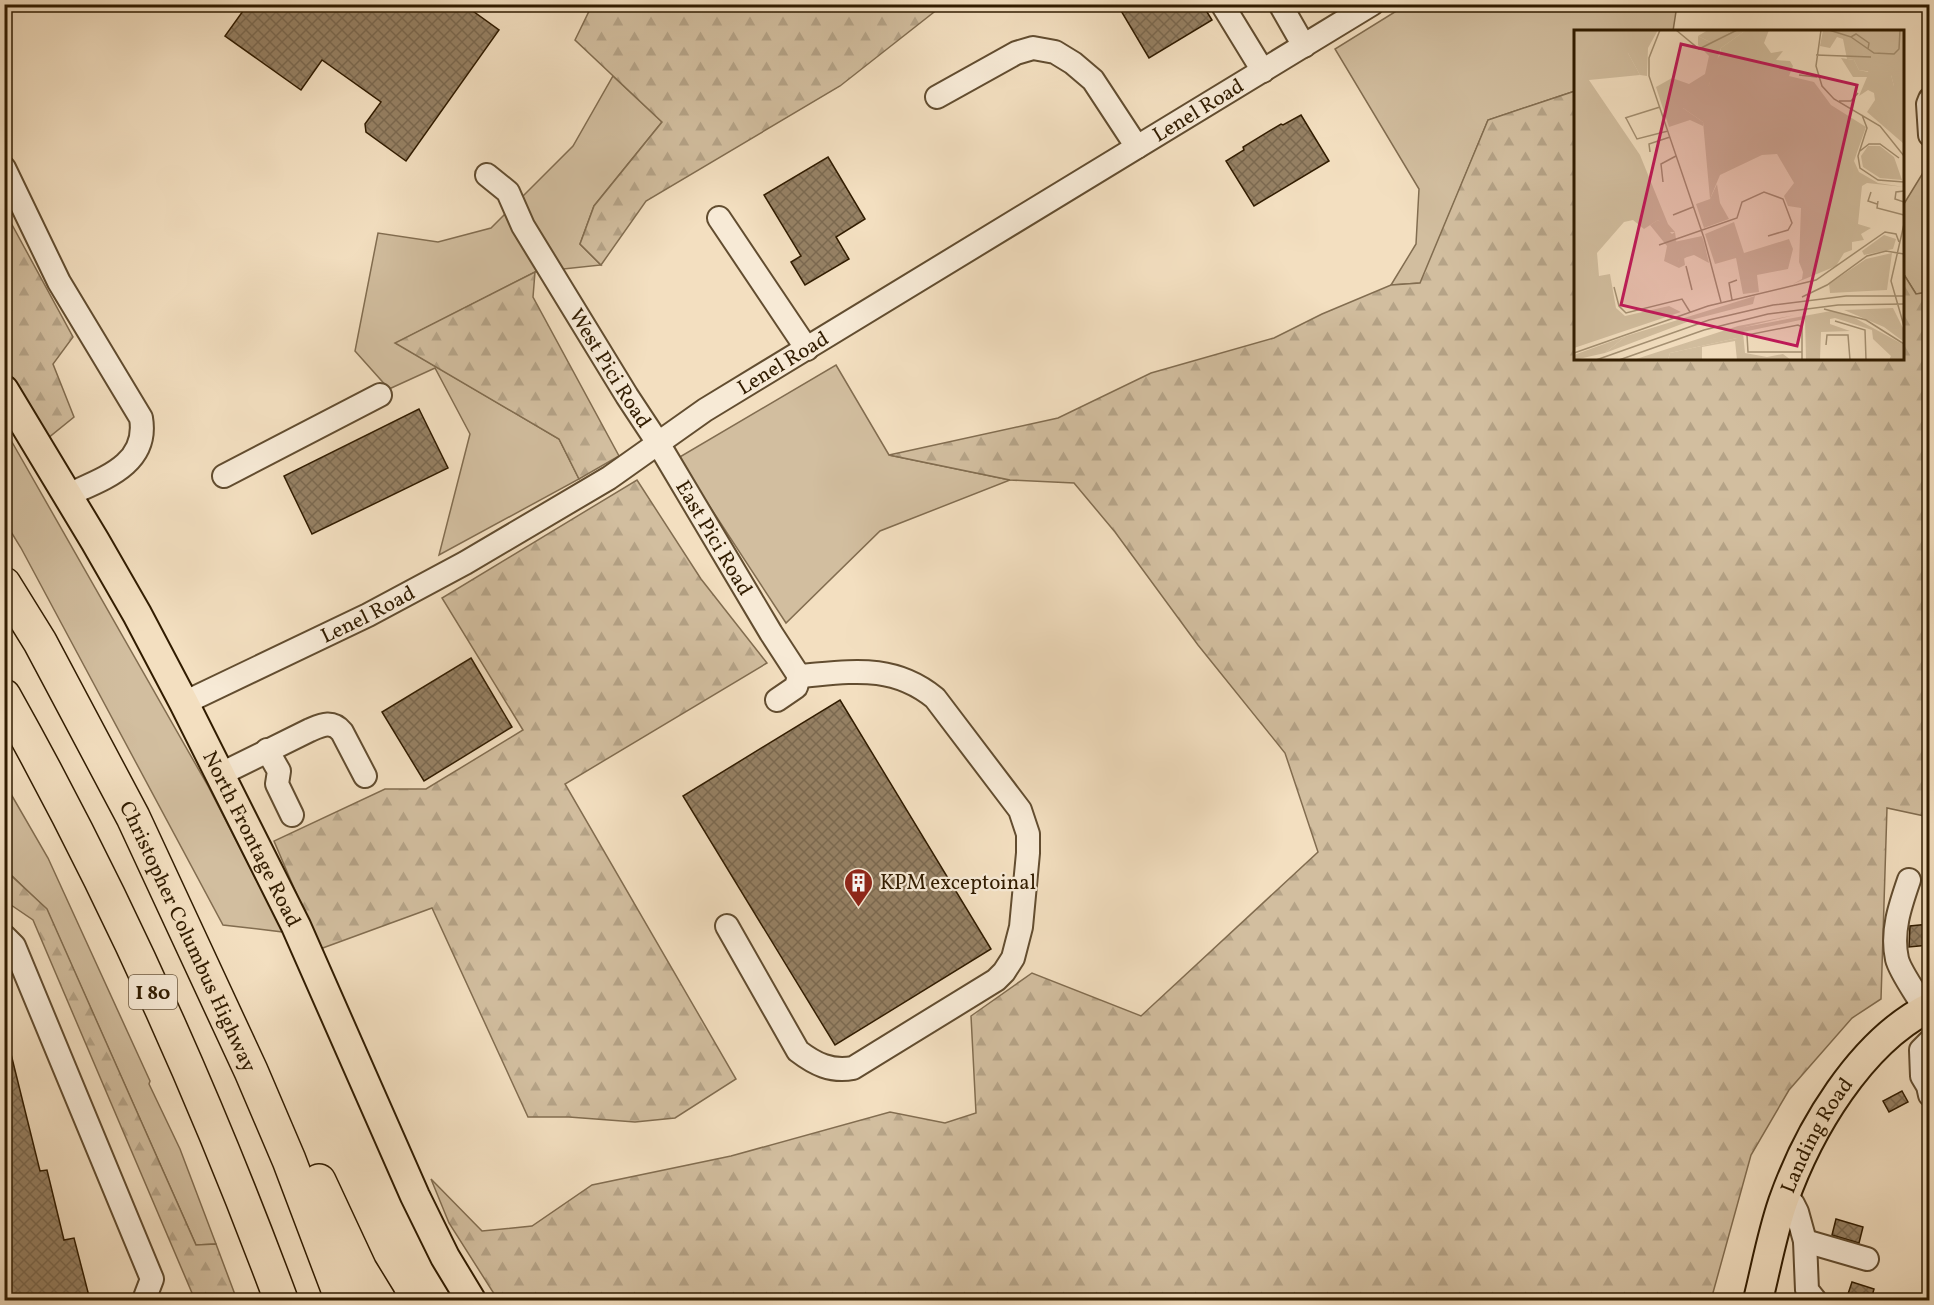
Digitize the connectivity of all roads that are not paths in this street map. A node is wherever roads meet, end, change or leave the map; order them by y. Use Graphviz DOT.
graph roads {
  1 [pos="1222,4"];
  2 [pos="1280,4"];
  3 [pos="1372,4"];
  4 [pos="1304,46"];
  5 [pos="1263,71"];
  6 [pos="937,97"];
  7 [pos="1929,99"];
  8 [pos="1929,135"];
  9 [pos="1137,147"];
  10 [pos="4,168"];
  11 [pos="487,175"];
  12 [pos="719,218"];
  13 [pos="807,349"];
  14 [pos="4,390"];
  15 [pos="380,396"];
  16 [pos="658,443"];
  17 [pos="224,476"];
  18 [pos="68,495"];
  19 [pos="4,584"];
  20 [pos="799,676"];
  21 [pos="4,696"];
  22 [pos="777,700"];
  23 [pos="184,703"];
  24 [pos="267,750"];
  25 [pos="221,774"];
  26 [pos="365,776"];
  27 [pos="292,815"];
  28 [pos="1909,880"];
  29 [pos="726,926"];
  30 [pos="4,936"];
  31 [pos="1927,1008"];
  32 [pos="1929,1041"];
  33 [pos="251,1071"];
  34 [pos="1929,1095"];
  35 [pos="1785,1197"];
  36 [pos="1805,1241"];
  37 [pos="1868,1259"];
  38 [pos="269,1268"];
  39 [pos="144,1300"];
  40 [pos="268,1300"];
  41 [pos="281,1300"];
  42 [pos="342,1300"];
  43 [pos="379,1300"];
  44 [pos="471,1300"];
  45 [pos="1758,1300"];
  46 [pos="1815,1300"];
  1 -- 5 [label="street"];
  2 -- 4 [label="street"];
  3 -- 4 [label="street, Lenel Road"];
  4 -- 5 [label="street, Lenel Road"];
  5 -- 9 [label="street, Lenel Road"];
  6 -- 9 [label="street"];
  7 -- 8 [label="street"];
  9 -- 13 [label="street, Lenel Road"];
  10 -- 18 [label="street"];
  11 -- 16 [label="street, West Pici Road"];
  12 -- 13 [label="street"];
  13 -- 16 [label="street, Lenel Road"];
  14 -- 18 [label="main road, North Frontage Road"];
  15 -- 17 [label="street"];
  16 -- 20 [label="street, East Pici Road"];
  16 -- 23 [label="street, Lenel Road"];
  18 -- 23 [label="main road, North Frontage Road"];
  19 -- 33 [label="highway, Christopher Columbus Highway / I 80"];
  20 -- 22 [label="street"];
  20 -- 29 [label="street"];
  21 -- 38 [label="highway, I 80"];
  23 -- 25 [label="main road, North Frontage Road"];
  24 -- 25 [label="street"];
  24 -- 26 [label="street"];
  24 -- 27 [label="street"];
  25 -- 44 [label="main road, North Frontage Road"];
  28 -- 31 [label="street"];
  30 -- 39 [label="street"];
  31 -- 35 [label="main road, Landing Road"];
  32 -- 34 [label="street"];
  33 -- 42 [label="highway, Christopher Columbus Highway / I 80"];
  33 -- 43 [label="highway"];
  35 -- 36 [label="street"];
  35 -- 45 [label="main road, Landing Road"];
  36 -- 37 [label="street"];
  36 -- 46 [label="street"];
  38 -- 40 [label="highway"];
  38 -- 41 [label="highway, I 80"];
}
